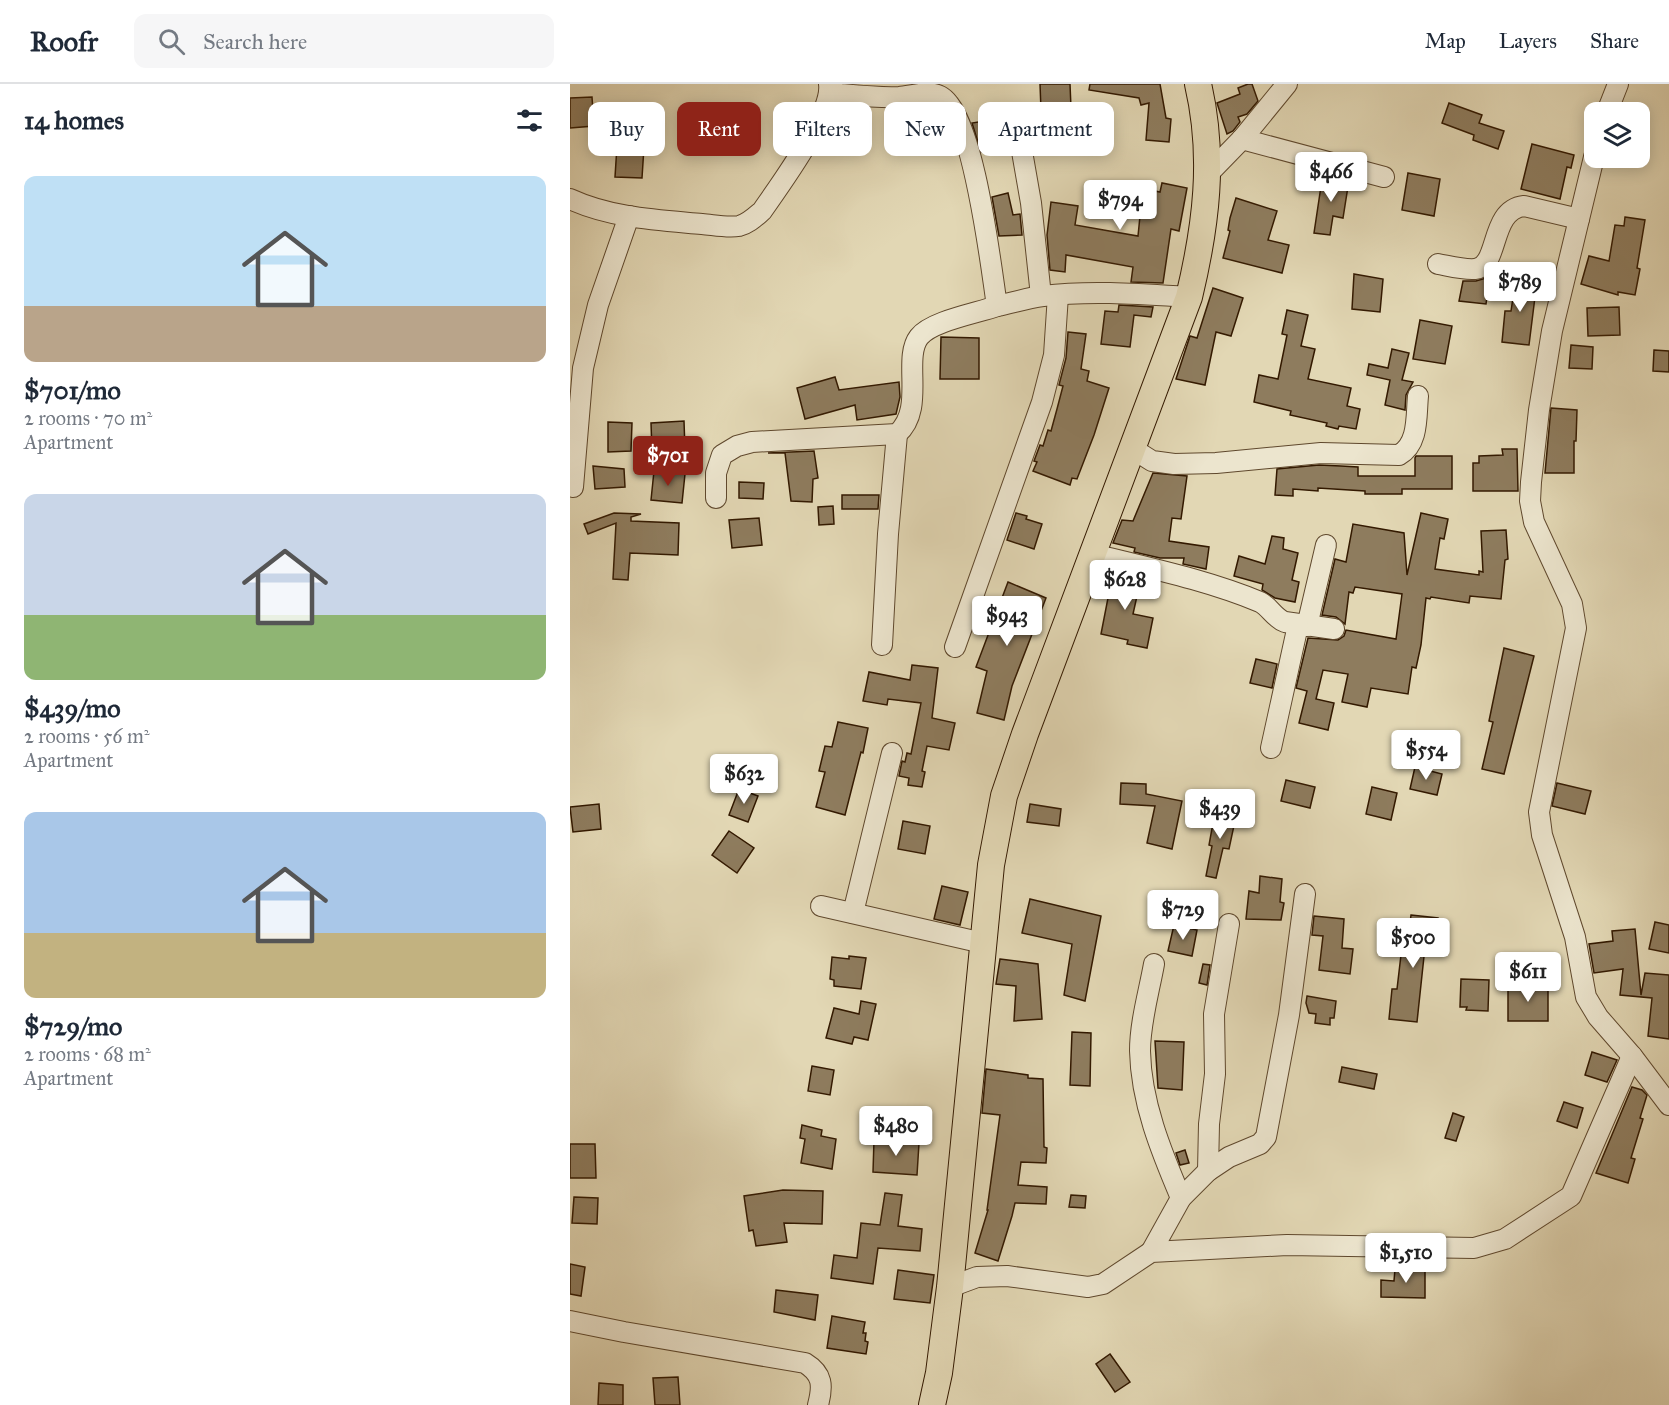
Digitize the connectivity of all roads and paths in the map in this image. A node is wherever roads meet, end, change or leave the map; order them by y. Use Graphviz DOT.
graph roads {
  1 [pos="1198,84"];
  2 [pos="1287,84"];
  3 [pos="1618,84"];
  4 [pos="829,88"];
  5 [pos="1611,102"];
  6 [pos="1242,139"];
  7 [pos="1023,156"];
  8 [pos="1591,168"];
  9 [pos="1207,175"];
  10 [pos="1384,177"];
  11 [pos="570,199"];
  12 [pos="629,216"];
  13 [pos="1579,219"];
  14 [pos="1437,264"];
  15 [pos="1049,295"];
  16 [pos="1188,297"];
  17 [pos="997,306"];
  18 [pos="1418,396"];
  19 [pos="897,434"];
  20 [pos="1133,449"];
  21 [pos="573,488"];
  22 [pos="716,498"];
  23 [pos="1326,545"];
  24 [pos="1093,554"];
  25 [pos="1302,626"];
  26 [pos="1334,629"];
  27 [pos="882,645"];
  28 [pos="955,646"];
  29 [pos="1271,748"];
  30 [pos="892,753"];
  31 [pos="1305,894"];
  32 [pos="821,906"];
  33 [pos="853,913"];
  34 [pos="1229,924"];
  35 [pos="983,943"];
  36 [pos="1154,964"];
  37 [pos="1632,1056"];
  38 [pos="1669,1105"];
  39 [pos="1208,1171"];
  40 [pos="1181,1198"];
  41 [pos="1151,1252"];
  42 [pos="950,1287"];
  43 [pos="570,1321"];
  44 [pos="818,1405"];
  45 [pos="932,1405"];
  1 -- 9 [label="main road"];
  2 -- 6 [label="street"];
  3 -- 5 [label="street"];
  4 -- 12 [label="street"];
  4 -- 17 [label="street"];
  6 -- 9 [label="street"];
  6 -- 10 [label="street"];
  7 -- 15 [label="street"];
  8 -- 13 [label="street"];
  9 -- 16 [label="main road"];
  11 -- 12 [label="street"];
  12 -- 21 [label="street"];
  13 -- 14 [label="street"];
  13 -- 37 [label="street"];
  15 -- 16 [label="street"];
  15 -- 17 [label="street"];
  15 -- 28 [label="street"];
  16 -- 20 [label="main road"];
  17 -- 19 [label="street"];
  18 -- 20 [label="street"];
  19 -- 22 [label="street"];
  19 -- 27 [label="street"];
  20 -- 24 [label="main road"];
  23 -- 25 [label="street"];
  24 -- 25 [label="street"];
  24 -- 35 [label="main road"];
  25 -- 26 [label="street"];
  25 -- 29 [label="street"];
  30 -- 33 [label="street"];
  31 -- 39 [label="street"];
  32 -- 33 [label="street"];
  33 -- 35 [label="street"];
  34 -- 39 [label="street"];
  35 -- 42 [label="main road"];
  36 -- 40 [label="street"];
  37 -- 38 [label="street"];
  37 -- 41 [label="street"];
  39 -- 40 [label="street"];
  40 -- 41 [label="street"];
  41 -- 42 [label="street"];
  42 -- 45 [label="main road"];
  43 -- 44 [label="street"];
}
